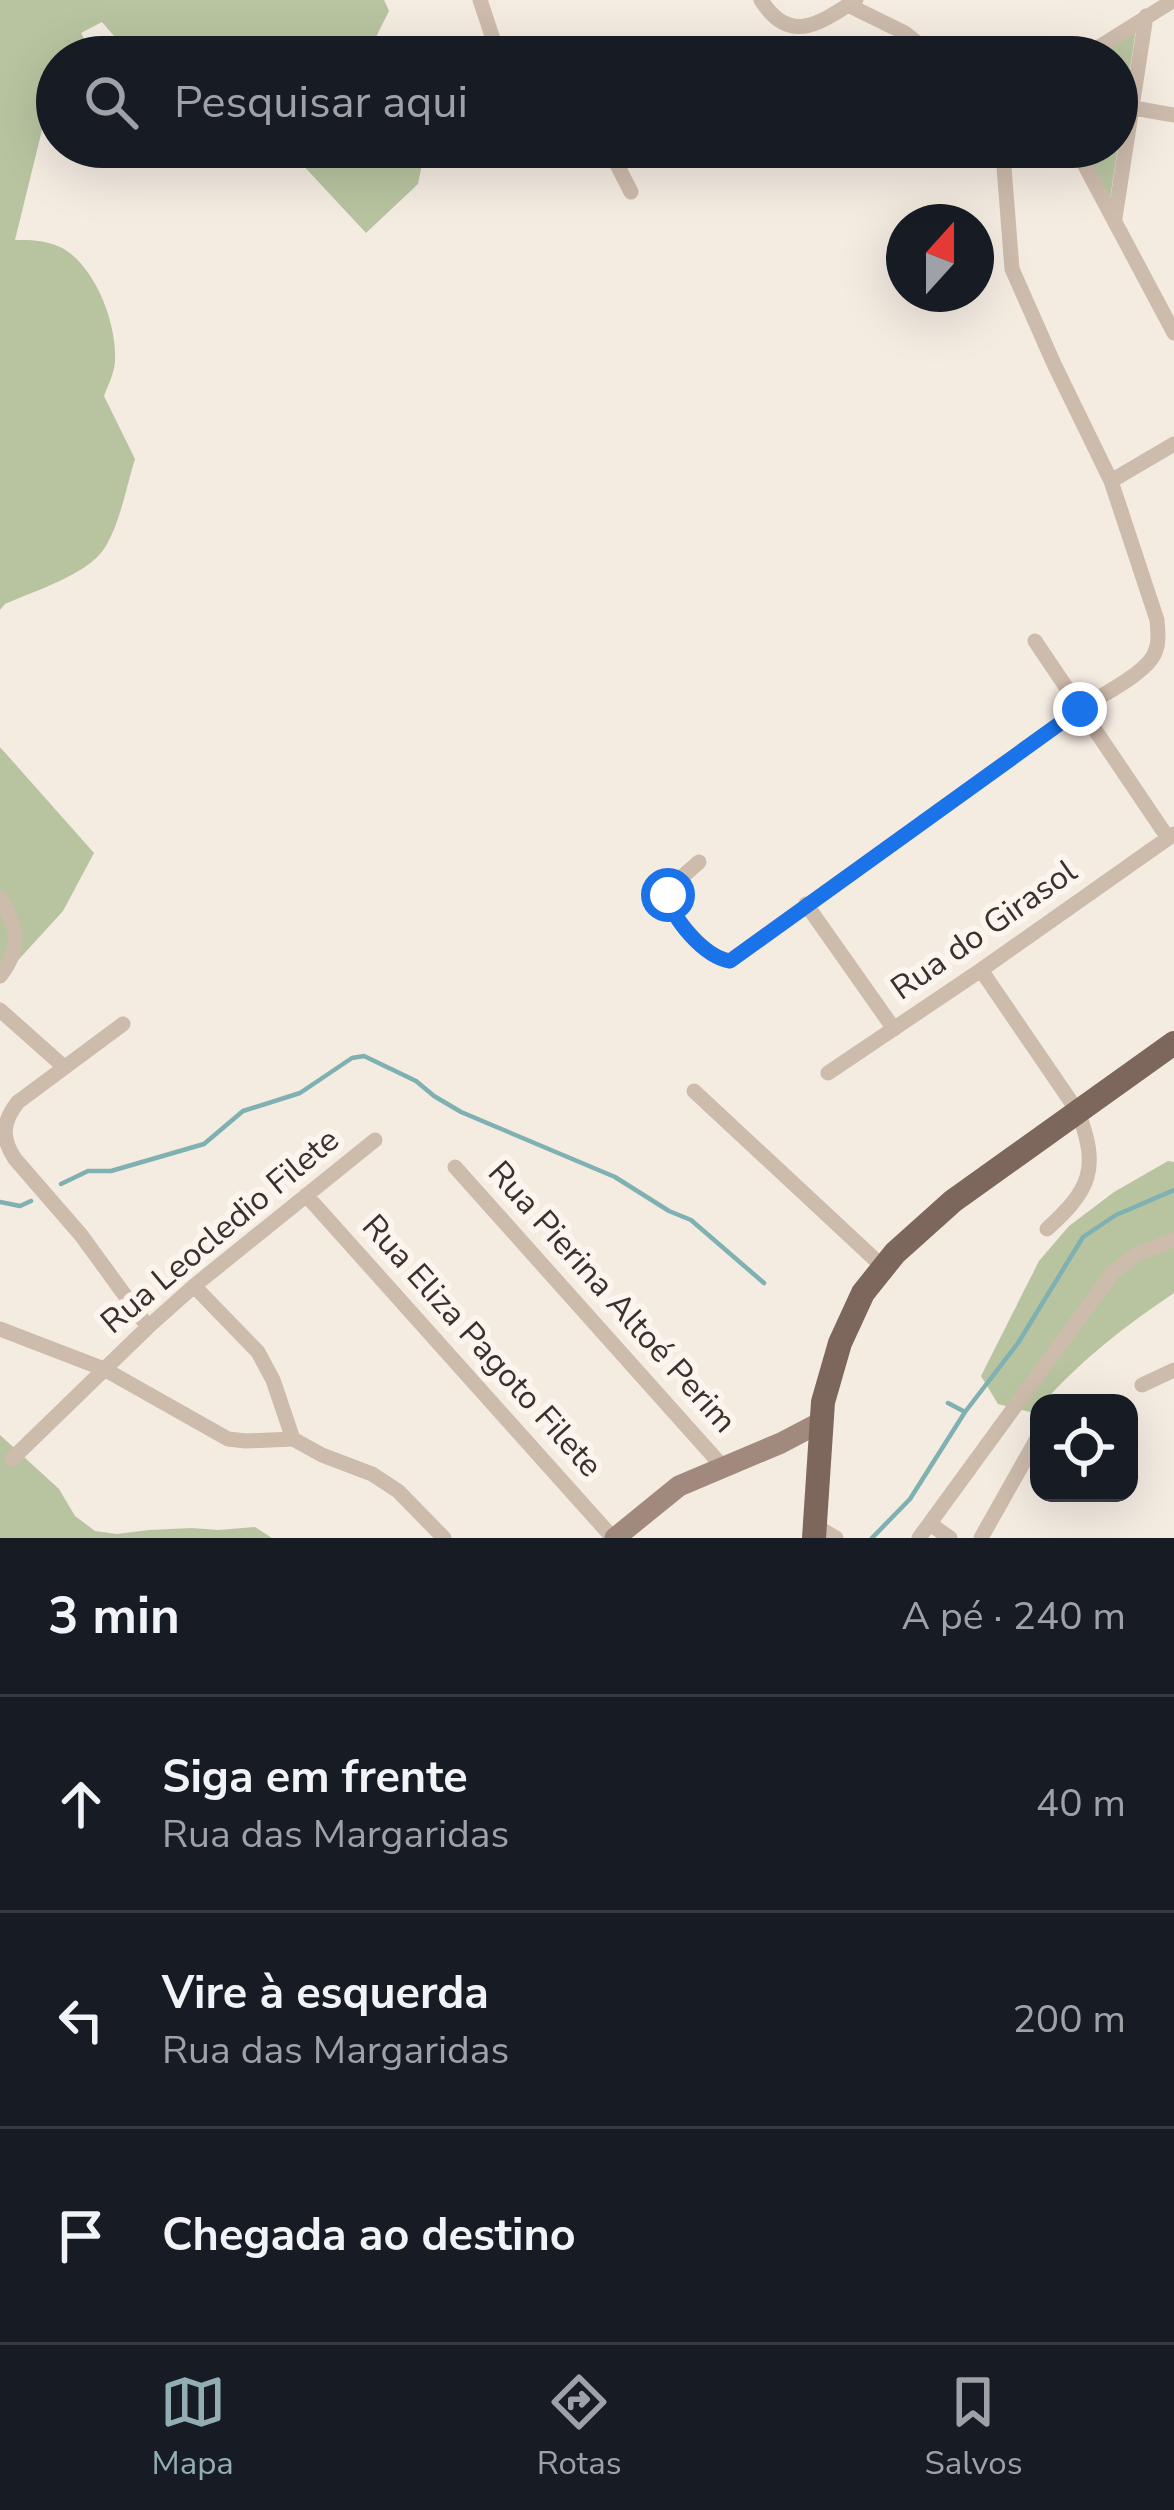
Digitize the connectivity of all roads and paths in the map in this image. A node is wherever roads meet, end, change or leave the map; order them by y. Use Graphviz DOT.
graph roads {
  1 [pos="480,0"];
  2 [pos="761,0"];
  3 [pos="1174,0"];
  4 [pos="852,3"];
  5 [pos="1147,16"];
  6 [pos="492,36"];
  7 [pos="909,36"];
  8 [pos="1116,36"];
  9 [pos="1138,80"];
  10 [pos="1138,109"];
  11 [pos="1174,115"];
  12 [pos="619,168"];
  13 [pos="1004,168"];
  14 [pos="1087,168"];
  15 [pos="1124,168"];
  16 [pos="631,192"];
  17 [pos="1115,218"];
  18 [pos="1174,333"];
  19 [pos="1174,444"];
  20 [pos="1111,481"];
  21 [pos="1035,641"];
  22 [pos="1080,709"];
  23 [pos="1171,836"];
  24 [pos="699,862"];
  25 [pos="0,898"];
  26 [pos="806,904"];
  27 [pos="981,970"];
  28 [pos="0,976"];
  29 [pos="0,1010"];
  30 [pos="123,1024"];
  31 [pos="894,1029"];
  32 [pos="1174,1043"];
  33 [pos="63,1066"];
  34 [pos="828,1073"];
  35 [pos="694,1091"];
  36 [pos="1078,1112"];
  37 [pos="375,1140"];
  38 [pos="455,1167"];
  39 [pos="307,1195"];
  40 [pos="1047,1228"];
  41 [pos="1168,1241"];
  42 [pos="1174,1258"];
  43 [pos="883,1267"];
  44 [pos="194,1286"];
  45 [pos="148,1327"];
  46 [pos="0,1328"];
  47 [pos="104,1369"];
  48 [pos="1174,1370"];
  49 [pos="1142,1385"];
  50 [pos="821,1422"];
  51 [pos="293,1439"];
  52 [pos="1030,1452"];
  53 [pos="12,1459"];
  54 [pos="723,1467"];
  55 [pos="930,1524"];
  56 [pos="821,1534"];
  57 [pos="444,1538"];
  58 [pos="614,1538"];
  59 [pos="919,1538"];
  60 [pos="950,1538"];
  61 [pos="982,1538"];
  1 -- 6 [label="street"];
  2 -- 4 [label="street"];
  3 -- 5 [label="street"];
  4 -- 7 [label="street"];
  5 -- 8 [label="street"];
  5 -- 9 [label="street"];
  10 -- 11 [label="street"];
  12 -- 16 [label="street"];
  13 -- 20 [label="street"];
  14 -- 17 [label="street"];
  15 -- 17 [label="street"];
  17 -- 18 [label="street"];
  19 -- 20 [label="street"];
  20 -- 22 [label="street"];
  21 -- 22 [label="street"];
  22 -- 23 [label="street"];
  22 -- 26 [label="street"];
  23 -- 27 [label="street, Rua do Girasol"];
  24 -- 26 [label="street"];
  25 -- 28 [label="street"];
  26 -- 31 [label="street"];
  27 -- 31 [label="street, Rua do Girasol"];
  27 -- 36 [label="street"];
  29 -- 33 [label="street"];
  30 -- 33 [label="street"];
  31 -- 34 [label="street, Rua do Girasol"];
  32 -- 36 [label="main road"];
  33 -- 45 [label="street"];
  35 -- 43 [label="street"];
  36 -- 40 [label="street"];
  36 -- 43 [label="main road"];
  37 -- 39 [label="street, Rua Leocledio Filete"];
  38 -- 54 [label="street, Rua Pierina Altoé Perim"];
  39 -- 44 [label="street, Rua Leocledio Filete"];
  39 -- 58 [label="street, Rua Eliza Pagoto Filete"];
  41 -- 42 [label="street"];
  41 -- 55 [label="street"];
  43 -- 50 [label="main road"];
  44 -- 45 [label="street, Rua Leocledio Filete"];
  44 -- 51 [label="street"];
  45 -- 47 [label="street, Rua Leocledio Filete"];
  46 -- 47 [label="street, Rua Leocledio Filete"];
  47 -- 51 [label="street"];
  47 -- 53 [label="street, Rua Leocledio Filete"];
  48 -- 49 [label="street"];
  50 -- 54 [label="street"];
  50 -- 56 [label="main road"];
  51 -- 57 [label="street"];
  52 -- 61 [label="street"];
  54 -- 58 [label="street"];
  55 -- 59 [label="street"];
  55 -- 60 [label="street"];
}
